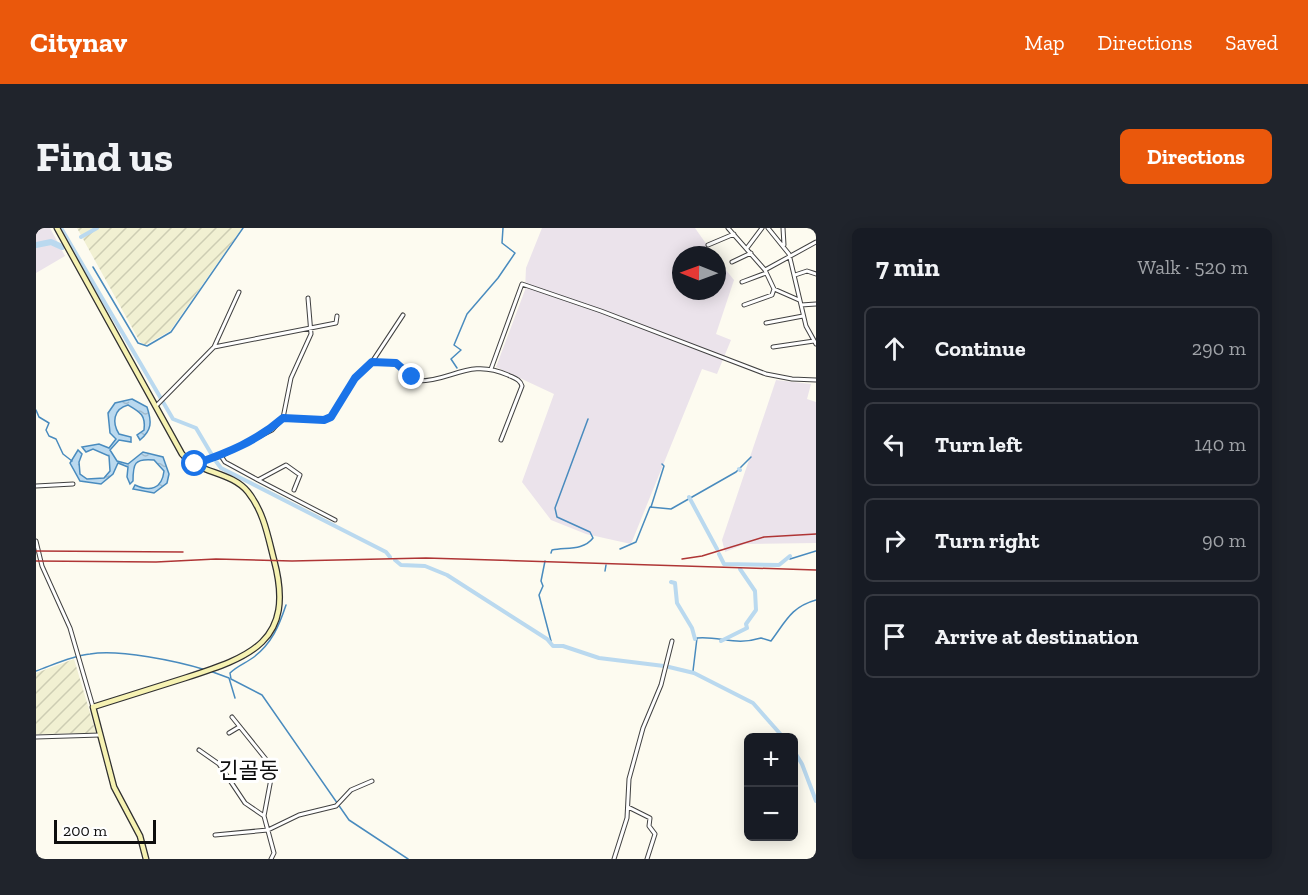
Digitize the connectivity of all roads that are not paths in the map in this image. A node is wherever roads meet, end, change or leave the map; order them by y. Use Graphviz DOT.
graph roads {
  1 [pos="57,228"];
  2 [pos="728,228"];
  3 [pos="762,228"];
  4 [pos="768,228"];
  5 [pos="783,228"];
  6 [pos="734,234"];
  7 [pos="816,242"];
  8 [pos="708,245"];
  9 [pos="784,245"];
  10 [pos="747,248"];
  11 [pos="751,253"];
  12 [pos="789,254"];
  13 [pos="732,261"];
  14 [pos="766,271"];
  15 [pos="816,274"];
  16 [pos="795,275"];
  17 [pos="742,282"];
  18 [pos="774,289"];
  19 [pos="239,292"];
  20 [pos="308,298"];
  21 [pos="800,302"];
  22 [pos="816,304"];
  23 [pos="744,305"];
  24 [pos="403,315"];
  25 [pos="337,316"];
  26 [pos="803,316"];
  27 [pos="766,323"];
  28 [pos="311,330"];
  29 [pos="815,343"];
  30 [pos="214,347"];
  31 [pos="773,347"];
  32 [pos="372,362"];
  33 [pos="491,369"];
  34 [pos="816,380"];
  35 [pos="157,405"];
  36 [pos="283,418"];
  37 [pos="501,440"];
  38 [pos="221,456"];
  39 [pos="195,464"];
  40 [pos="258,480"];
  41 [pos="73,484"];
  42 [pos="36,486"];
  43 [pos="294,490"];
  44 [pos="335,520"];
  45 [pos="36,541"];
  46 [pos="37,554"];
  47 [pos="672,641"];
  48 [pos="93,707"];
  49 [pos="232,717"];
  50 [pos="240,727"];
  51 [pos="229,734"];
  52 [pos="100,735"];
  53 [pos="36,737"];
  54 [pos="199,750"];
  55 [pos="372,781"];
  56 [pos="628,807"];
  57 [pos="264,816"];
  58 [pos="268,830"];
  59 [pos="215,835"];
  60 [pos="146,859"];
  61 [pos="272,859"];
  62 [pos="614,859"];
  63 [pos="647,859"];
  1 -- 35 [label="main road"];
  2 -- 6 [label="street"];
  3 -- 10 [label="street"];
  4 -- 9 [label="street"];
  5 -- 9 [label="street"];
  6 -- 8 [label="street"];
  6 -- 10 [label="street"];
  7 -- 12 [label="street"];
  9 -- 12 [label="street"];
  10 -- 11 [label="street"];
  11 -- 13 [label="street"];
  11 -- 14 [label="street"];
  12 -- 14 [label="street"];
  12 -- 16 [label="street"];
  14 -- 17 [label="street"];
  14 -- 18 [label="street"];
  15 -- 16 [label="street"];
  16 -- 21 [label="street"];
  18 -- 21 [label="street"];
  18 -- 23 [label="street"];
  19 -- 30 [label="street"];
  20 -- 28 [label="street"];
  21 -- 22 [label="street"];
  21 -- 26 [label="street"];
  24 -- 32 [label="street"];
  25 -- 28 [label="street"];
  26 -- 27 [label="street"];
  26 -- 29 [label="street"];
  28 -- 30 [label="street"];
  28 -- 36 [label="street"];
  29 -- 31 [label="street"];
  30 -- 35 [label="street"];
  32 -- 33 [label="street"];
  32 -- 36 [label="street"];
  33 -- 34 [label="street"];
  33 -- 37 [label="street"];
  35 -- 39 [label="main road"];
  36 -- 38 [label="street"];
  38 -- 39 [label="street"];
  38 -- 40 [label="street"];
  39 -- 48 [label="main road"];
  40 -- 43 [label="street"];
  40 -- 44 [label="street"];
  41 -- 42 [label="street"];
  45 -- 46 [label="street"];
  46 -- 48 [label="street"];
  47 -- 56 [label="street"];
  48 -- 52 [label="main road"];
  49 -- 50 [label="street"];
  50 -- 51 [label="street"];
  50 -- 57 [label="street"];
  52 -- 53 [label="street"];
  52 -- 60 [label="main road"];
  54 -- 57 [label="street"];
  55 -- 58 [label="street"];
  56 -- 62 [label="street"];
  56 -- 63 [label="street"];
  57 -- 58 [label="street"];
  58 -- 59 [label="street"];
  58 -- 61 [label="street"];
}
